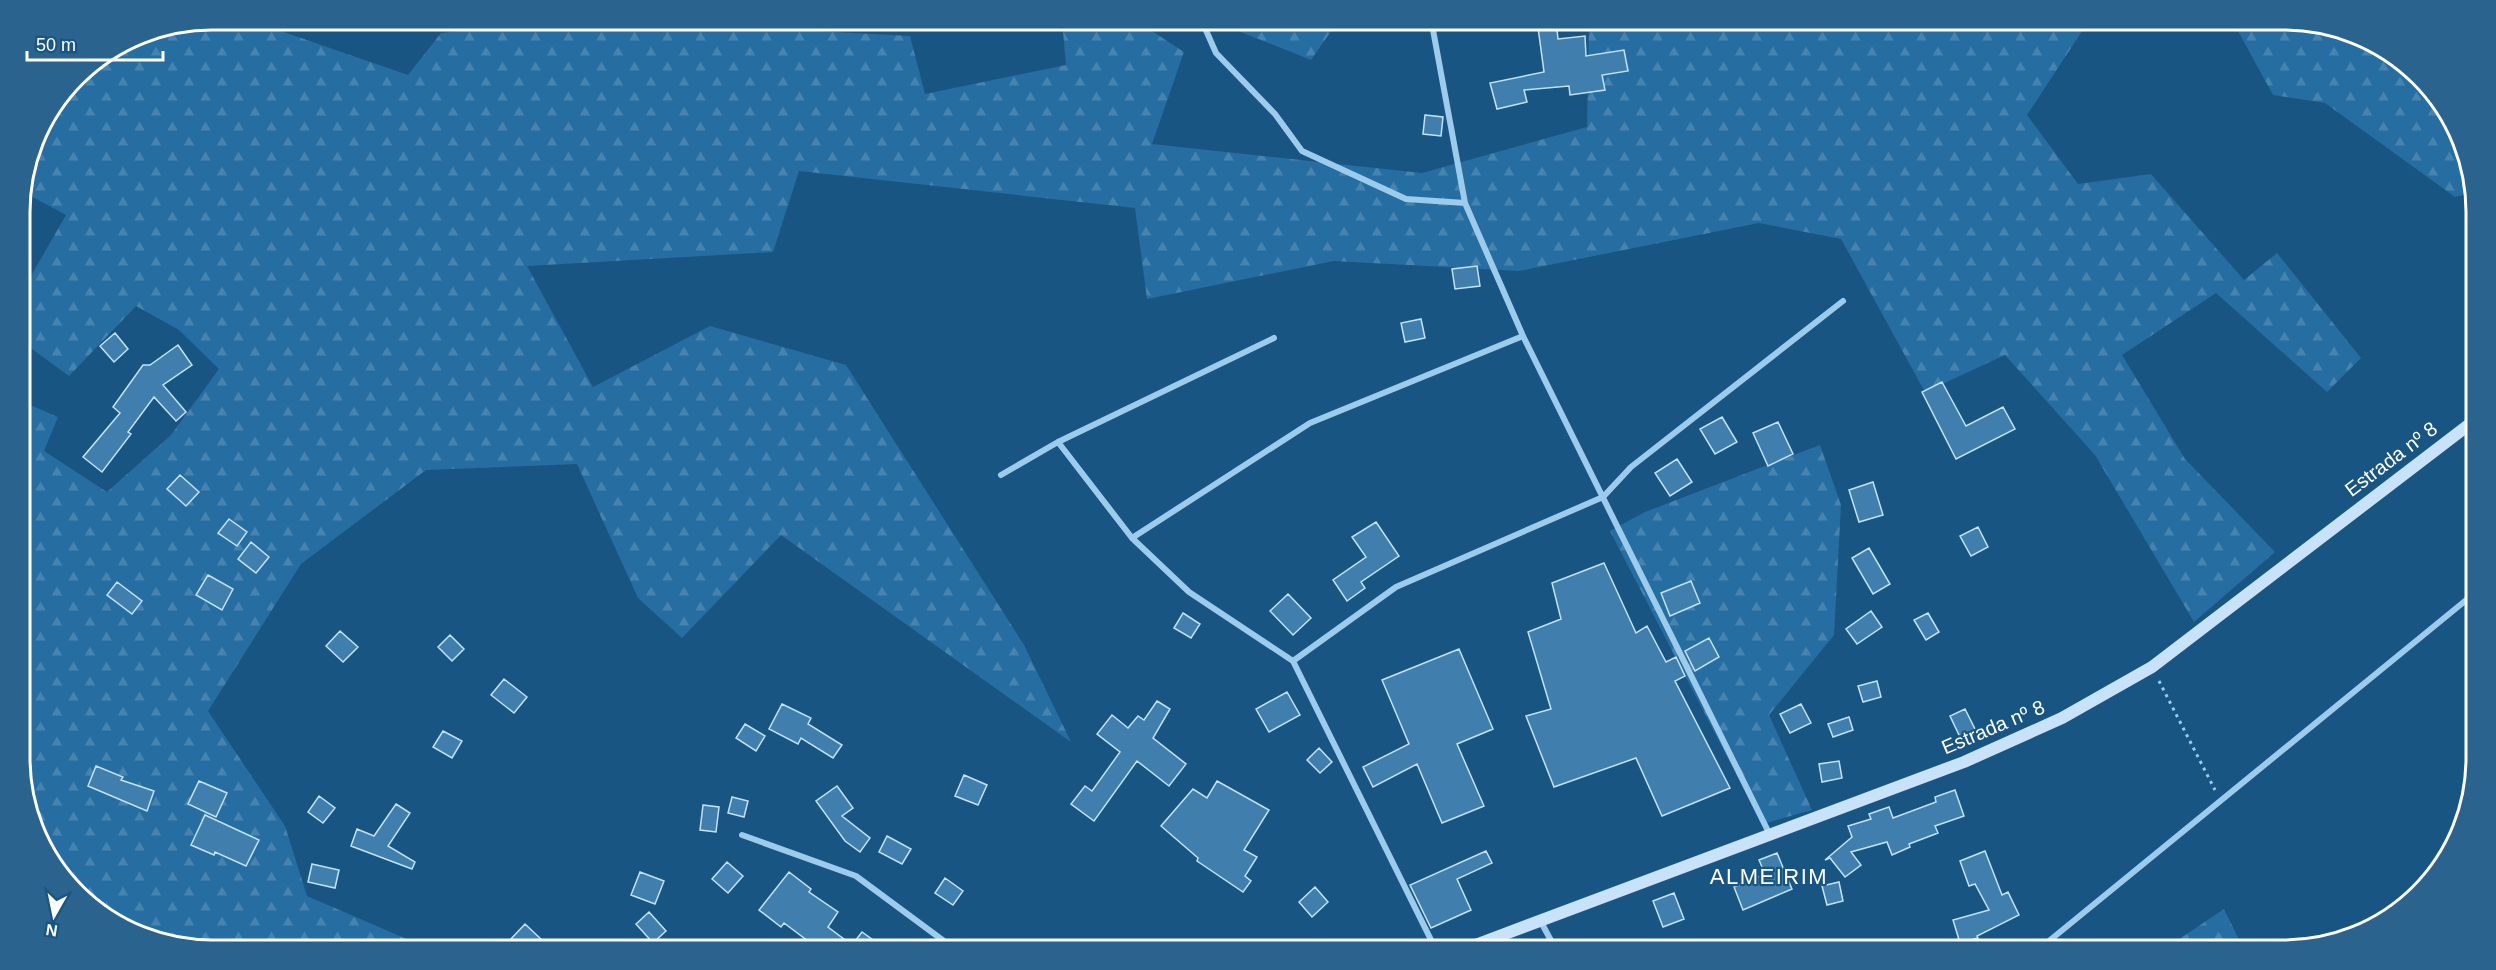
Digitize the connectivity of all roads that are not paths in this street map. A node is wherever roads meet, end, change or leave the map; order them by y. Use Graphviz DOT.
graph roads {
  1 [pos="1206,30"];
  2 [pos="1433,30"];
  3 [pos="1465,204"];
  4 [pos="1843,301"];
  5 [pos="1523,336"];
  6 [pos="1274,338"];
  7 [pos="2466,427"];
  8 [pos="1058,442"];
  9 [pos="1001,475"];
  10 [pos="1603,497"];
  11 [pos="1132,538"];
  12 [pos="2466,600"];
  13 [pos="1293,662"];
  14 [pos="1770,834"];
  15 [pos="741,835"];
  16 [pos="1540,920"];
  17 [pos="942,940"];
  18 [pos="1431,940"];
  19 [pos="1488,940"];
  20 [pos="1551,940"];
  21 [pos="2050,940"];
  1 -- 3 [label="street"];
  2 -- 3 [label="street"];
  3 -- 5 [label="street"];
  4 -- 10 [label="street"];
  5 -- 10 [label="street"];
  5 -- 11 [label="street"];
  6 -- 8 [label="street"];
  7 -- 14 [label="main road, Estrada nº 8"];
  8 -- 9 [label="street"];
  8 -- 11 [label="street"];
  10 -- 13 [label="street"];
  10 -- 14 [label="street"];
  11 -- 13 [label="street"];
  12 -- 21 [label="street"];
  13 -- 18 [label="street"];
  14 -- 16 [label="main road, Estrada nº 8"];
  15 -- 17 [label="street"];
  16 -- 19 [label="main road, Estrada nº 8"];
  16 -- 20 [label="street"];
}
